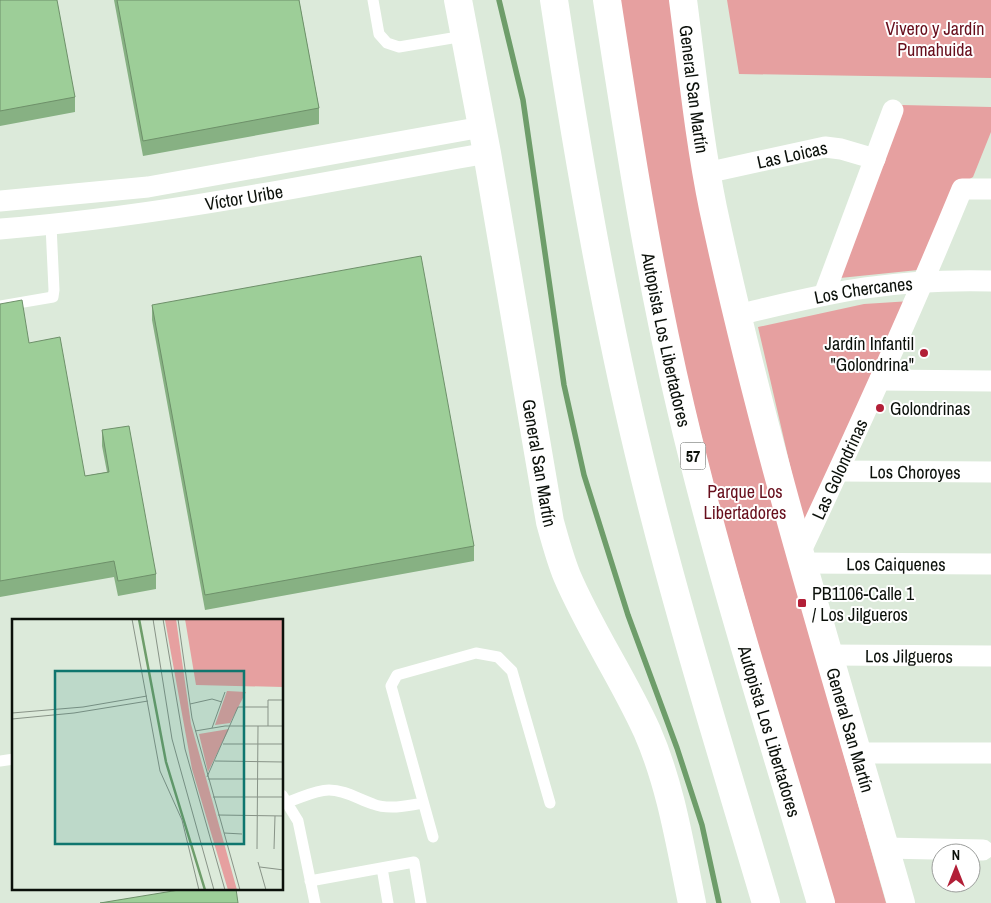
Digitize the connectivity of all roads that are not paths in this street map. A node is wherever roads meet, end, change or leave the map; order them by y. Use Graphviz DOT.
graph roads {
  1 [pos="373,0"];
  2 [pos="458,0"];
  3 [pos="554,0"];
  4 [pos="607,0"];
  5 [pos="683,0"];
  6 [pos="464,36"];
  7 [pos="893,110"];
  8 [pos="482,127"];
  9 [pos="487,153"];
  10 [pos="875,159"];
  11 [pos="706,173"];
  12 [pos="991,189"];
  13 [pos="50,197"];
  14 [pos="0,201"];
  15 [pos="52,225"];
  16 [pos="0,229"];
  17 [pos="991,281"];
  18 [pos="924,283"];
  19 [pos="824,295"];
  20 [pos="0,306"];
  21 [pos="738,315"];
  22 [pos="880,380"];
  23 [pos="991,380"];
  24 [pos="839,471"];
  25 [pos="991,472"];
  26 [pos="800,559"];
  27 [pos="991,564"];
  28 [pos="828,655"];
  29 [pos="991,656"];
  30 [pos="857,753"];
  31 [pos="991,754"];
  32 [pos="285,799"];
  33 [pos="423,803"];
  34 [pos="550,803"];
  35 [pos="433,837"];
  36 [pos="886,848"];
  37 [pos="983,850"];
  38 [pos="382,868"];
  39 [pos="310,881"];
  40 [pos="424,902"];
  41 [pos="315,903"];
  42 [pos="388,903"];
  43 [pos="692,903"];
  44 [pos="766,903"];
  45 [pos="821,903"];
  46 [pos="901,903"];
  1 -- 6 [label="lane"];
  2 -- 6 [label="main road, General San Martín"];
  3 -- 44 [label="main road"];
  4 -- 45 [label="main road, Autopista Los Libertadores / 57"];
  5 -- 11 [label="main road, General San Martín"];
  6 -- 8 [label="main road, General San Martín"];
  7 -- 10 [label="street"];
  8 -- 9 [label="main road, General San Martín"];
  8 -- 13 [label="street, Víctor Uribe"];
  9 -- 15 [label="street, Víctor Uribe"];
  9 -- 43 [label="main road, General San Martín"];
  10 -- 11 [label="street, Las Loicas"];
  10 -- 19 [label="street"];
  11 -- 21 [label="main road, General San Martín"];
  12 -- 18 [label="street, Las Golondrinas"];
  13 -- 14 [label="street, Víctor Uribe"];
  13 -- 15 [label="street"];
  15 -- 16 [label="street, Víctor Uribe"];
  15 -- 20 [label="lane"];
  17 -- 18 [label="street, Los Chercanes"];
  18 -- 19 [label="street, Los Chercanes"];
  18 -- 22 [label="street, Las Golondrinas"];
  19 -- 21 [label="street, Los Chercanes"];
  21 -- 26 [label="main road, General San Martín"];
  22 -- 23 [label="street"];
  22 -- 24 [label="street, Las Golondrinas"];
  24 -- 25 [label="street, Los Choroyes"];
  24 -- 26 [label="street, Las Golondrinas"];
  26 -- 27 [label="street, Los Caiquenes"];
  26 -- 28 [label="main road, General San Martín"];
  28 -- 29 [label="street, Los Jilgueros"];
  28 -- 30 [label="main road, General San Martín"];
  30 -- 31 [label="street"];
  30 -- 36 [label="main road, General San Martín"];
  32 -- 33 [label="lane"];
  32 -- 39 [label="lane"];
  33 -- 34 [label="lane"];
  33 -- 35 [label="lane"];
  36 -- 37 [label="street"];
  36 -- 46 [label="main road, General San Martín"];
  38 -- 39 [label="lane"];
  38 -- 40 [label="lane"];
  38 -- 42 [label="lane"];
  39 -- 41 [label="lane"];
}
